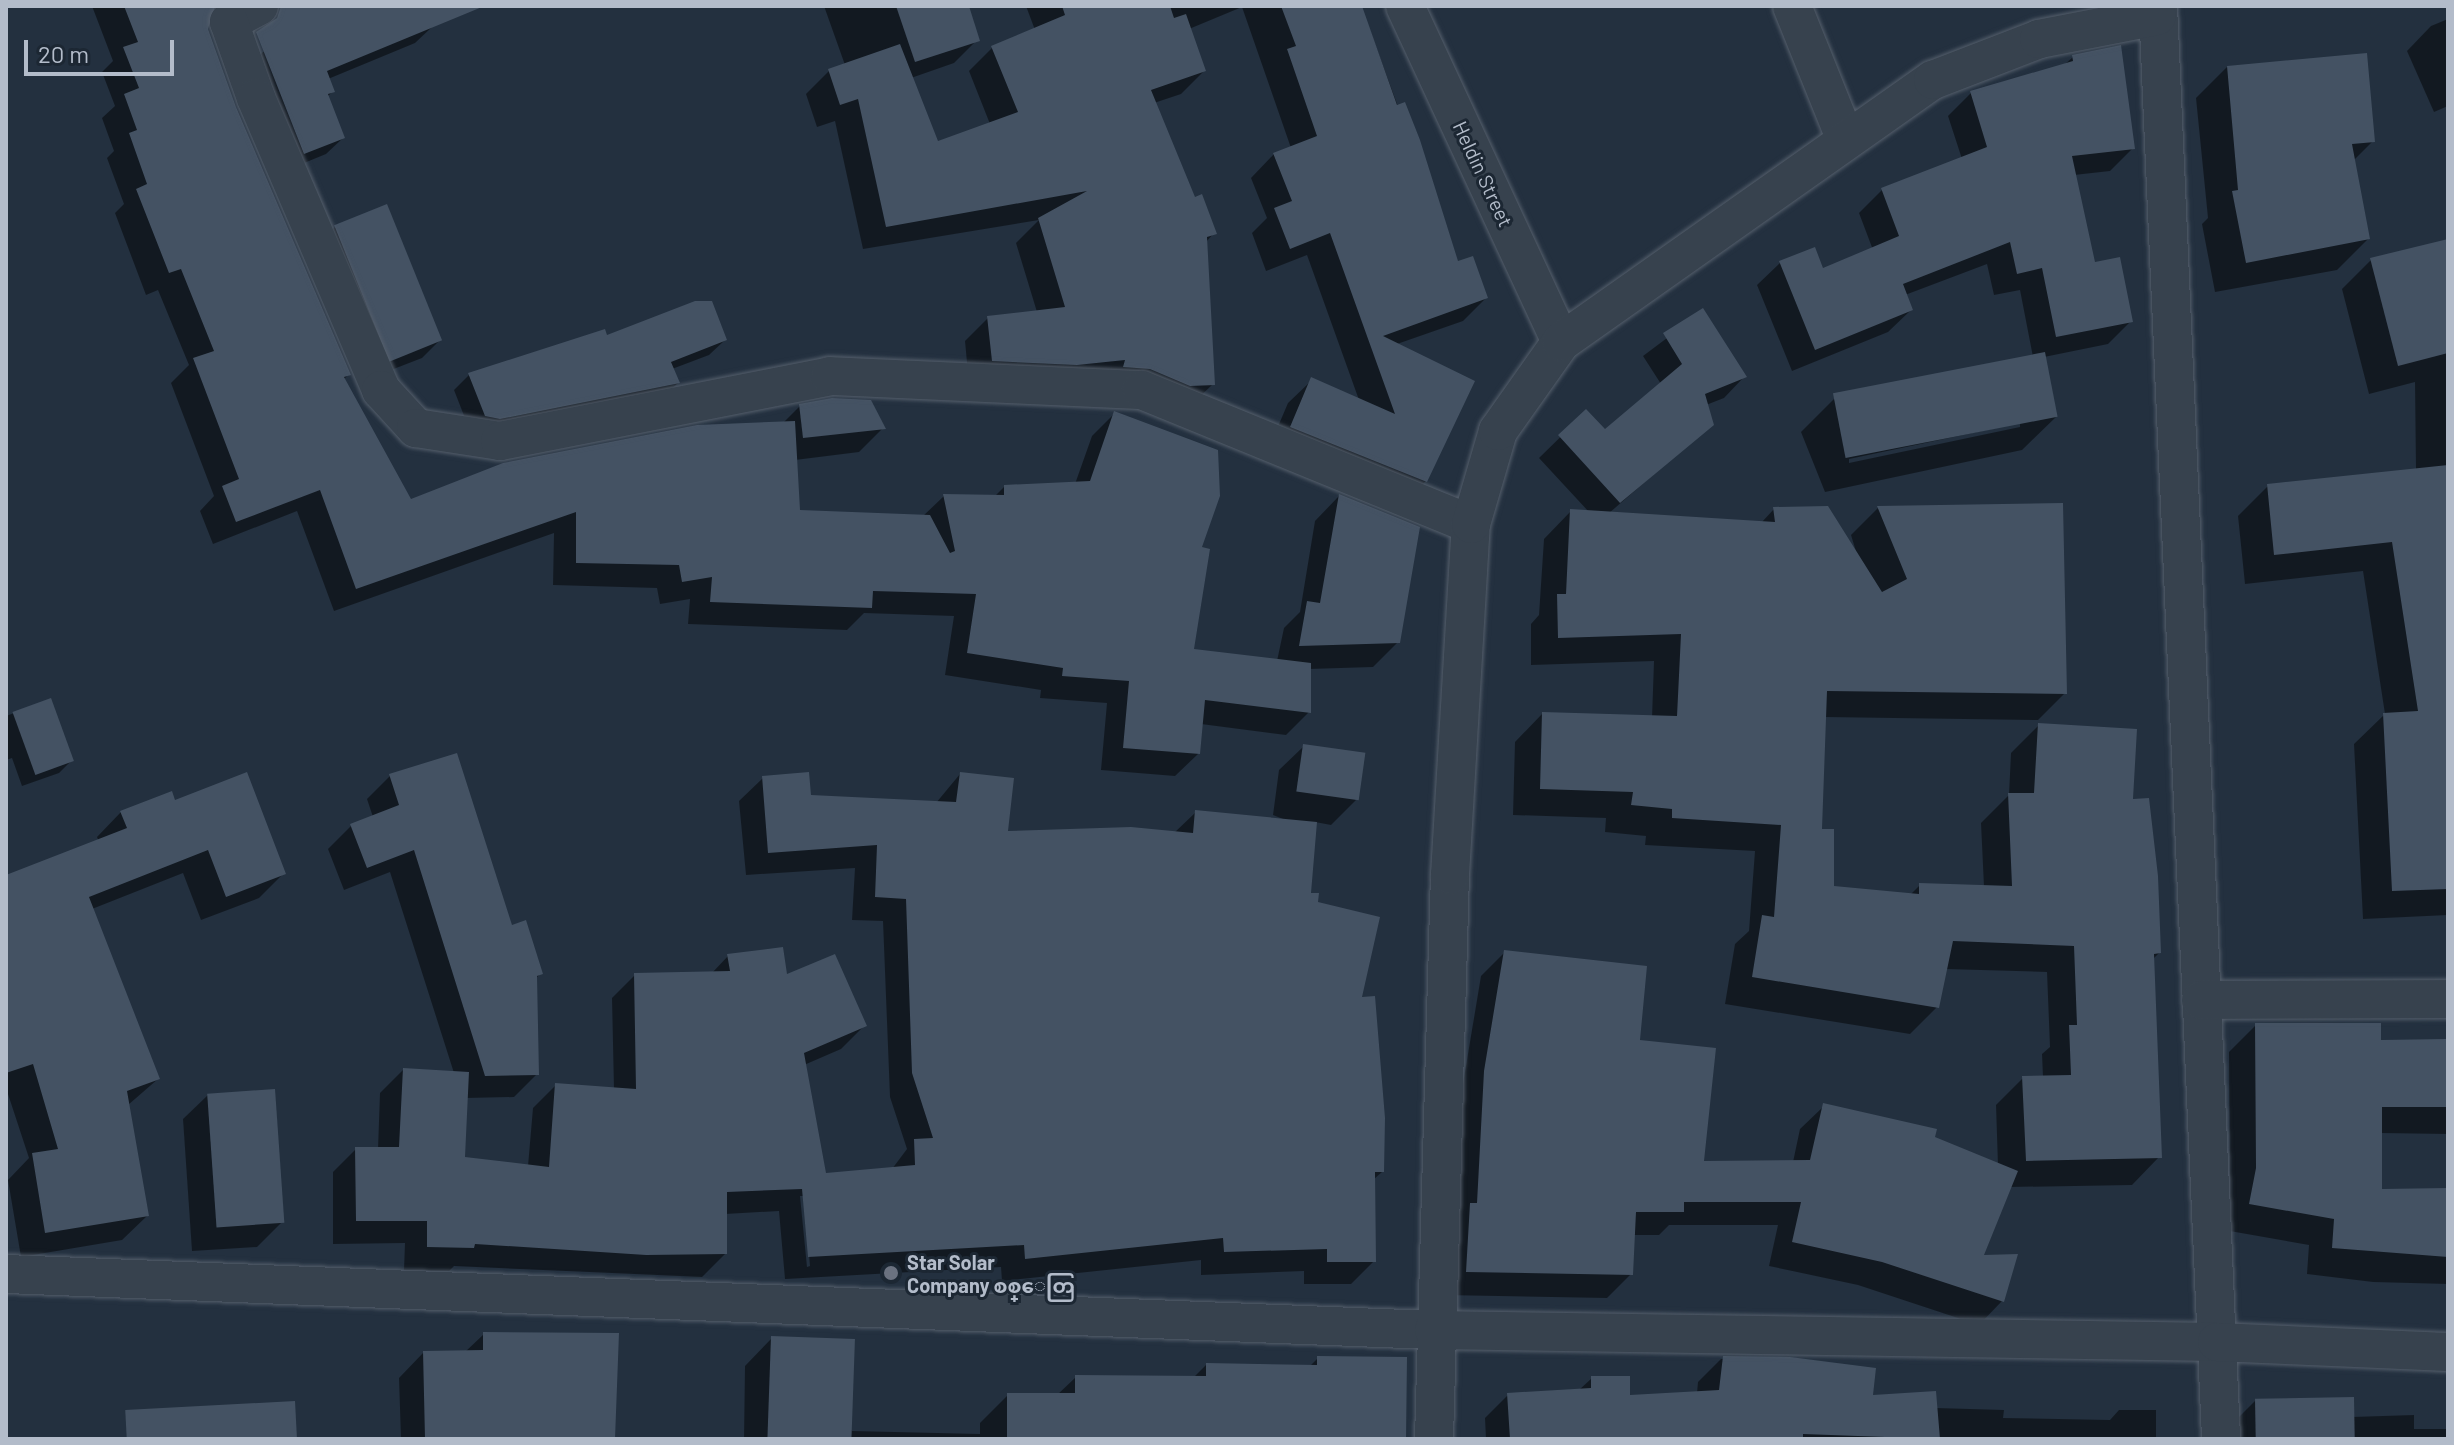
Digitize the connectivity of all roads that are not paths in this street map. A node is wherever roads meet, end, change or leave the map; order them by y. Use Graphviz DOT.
graph roads {
  1 [pos="259,6"];
  2 [pos="1405,6"];
  3 [pos="1792,6"];
  4 [pos="2157,11"];
  5 [pos="1846,140"];
  6 [pos="1561,342"];
  7 [pos="1471,524"];
  8 [pos="2448,999"];
  9 [pos="2201,1000"];
  10 [pos="6,1274"];
  11 [pos="1434,1330"];
  12 [pos="2217,1342"];
  13 [pos="2448,1352"];
  14 [pos="1434,1439"];
  15 [pos="2221,1439"];
  1 -- 7 [label="street"];
  2 -- 6 [label="street, Heldin Street"];
  3 -- 5 [label="street"];
  4 -- 5 [label="street"];
  4 -- 9 [label="street"];
  5 -- 6 [label="street"];
  6 -- 7 [label="street"];
  7 -- 11 [label="street"];
  8 -- 9 [label="street"];
  9 -- 12 [label="street"];
  10 -- 11 [label="street"];
  11 -- 12 [label="street"];
  11 -- 14 [label="street"];
  12 -- 13 [label="street"];
  12 -- 15 [label="street"];
}
